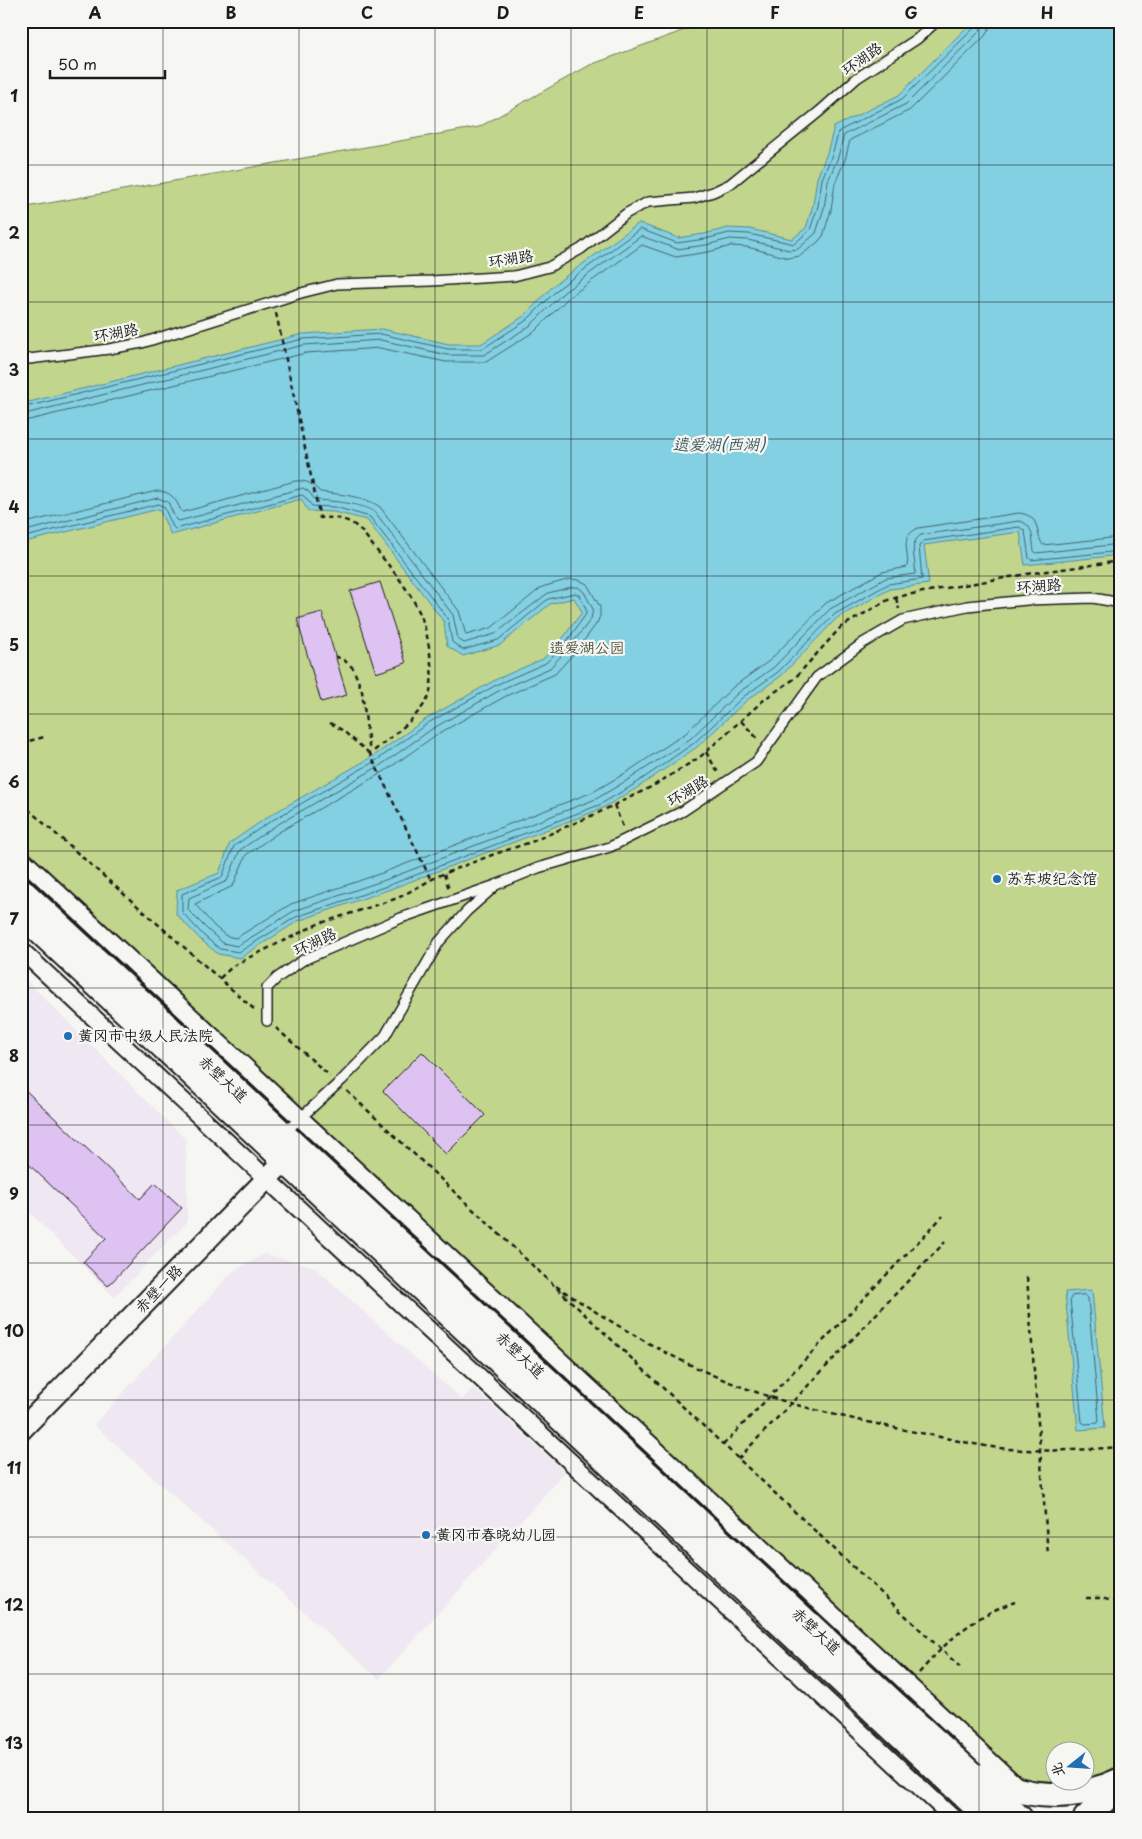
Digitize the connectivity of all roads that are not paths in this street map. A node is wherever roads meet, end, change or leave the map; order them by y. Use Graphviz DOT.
graph roads {
  1 [pos="937,21"];
  2 [pos="21,360"];
  3 [pos="1121,603"];
  4 [pos="21,858"];
  5 [pos="496,885"];
  6 [pos="21,890"];
  7 [pos="21,914"];
  8 [pos="21,950"];
  9 [pos="267,1020"];
  10 [pos="300,1118"];
  11 [pos="288,1147"];
  12 [pos="266,1179"];
  13 [pos="21,1430"];
  14 [pos="952,1770"];
  15 [pos="1121,1780"];
  16 [pos="1121,1784"];
  17 [pos="1022,1791"];
  18 [pos="1121,1806"];
  19 [pos="953,1818"];
  20 [pos="966,1818"];
  21 [pos="988,1818"];
  22 [pos="1020,1818"];
  23 [pos="1086,1818"];
  24 [pos="1109,1818"];
  1 -- 2 [label="lane, 环湖路"];
  3 -- 5 [label="lane, 环湖路"];
  4 -- 10 [label="street"];
  5 -- 9 [label="lane, 环湖路"];
  5 -- 10 [label="lane"];
  6 -- 11 [label="main road, 赤壁大道"];
  7 -- 11 [label="main road, 赤壁大道"];
  8 -- 12 [label="street"];
  10 -- 11 [label="lane"];
  10 -- 17 [label="street"];
  11 -- 12 [label="street, 赤壁一路"];
  11 -- 14 [label="main road, 赤壁大道"];
  12 -- 13 [label="street, 赤壁一路"];
  12 -- 19 [label="street"];
  14 -- 17 [label="main road"];
  14 -- 20 [label="main road"];
  14 -- 21 [label="main road, 赤壁大道"];
  14 -- 22 [label="main road, 赤壁大道"];
  15 -- 17 [label="main road"];
  16 -- 23 [label="main road"];
  18 -- 24 [label="main road"];
}
